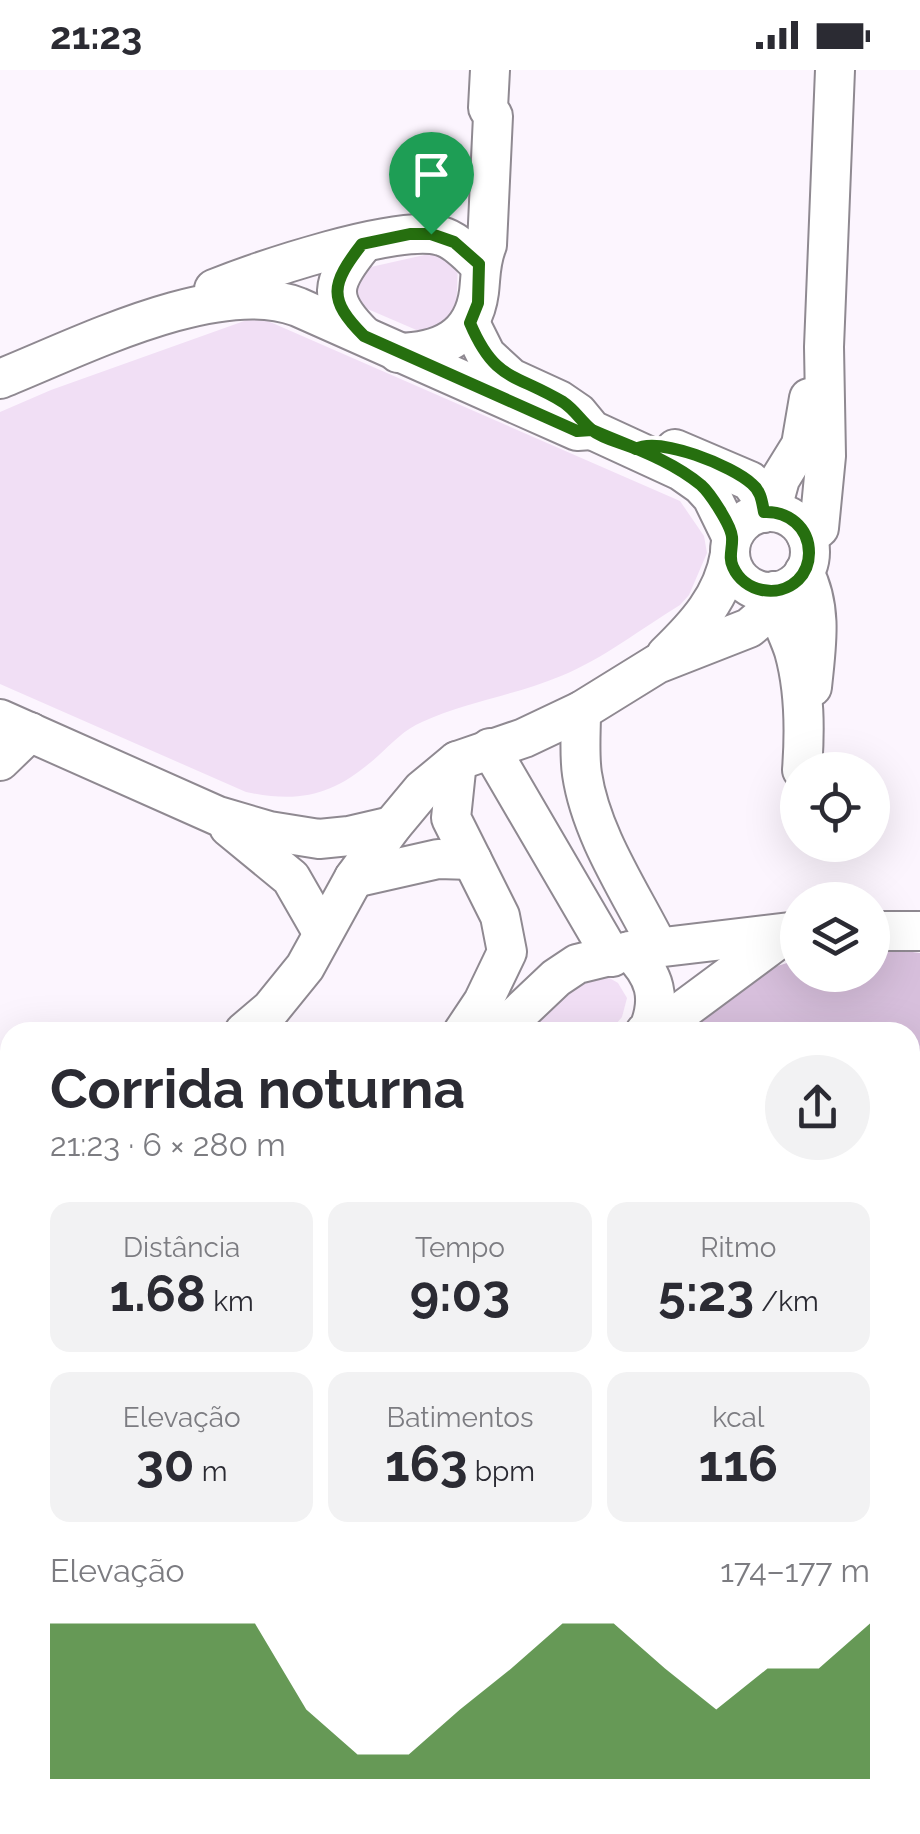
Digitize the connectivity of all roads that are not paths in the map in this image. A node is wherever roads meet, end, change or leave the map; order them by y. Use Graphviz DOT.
graph roads {
  1 [pos="490,70"];
  2 [pos="835,70"];
  3 [pos="488,108"];
  4 [pos="431,234"];
  5 [pos="362,244"];
  6 [pos="479,264"];
  7 [pos="169,312"];
  8 [pos="470,323"];
  9 [pos="364,336"];
  10 [pos="824,347"];
  11 [pos="398,353"];
  12 [pos="0,379"];
  13 [pos="592,430"];
  14 [pos="636,449"];
  15 [pos="768,512"];
  16 [pos="731,546"];
  17 [pos="795,567"];
  18 [pos="733,635"];
  19 [pos="657,664"];
  20 [pos="803,705"];
  21 [pos="582,711"];
  22 [pos="15,726"];
  23 [pos="802,752"];
  24 [pos="474,754"];
  25 [pos="0,761"];
  26 [pos="218,816"];
  27 [pos="392,826"];
  28 [pos="472,860"];
  29 [pos="354,878"];
  30 [pos="890,931"];
  31 [pos="920,931"];
  32 [pos="322,932"];
  33 [pos="780,933"];
  34 [pos="780,940"];
  35 [pos="634,952"];
  36 [pos="255,1022"];
  37 [pos="470,1022"];
  38 [pos="510,1022"];
  39 [pos="652,1022"];
  40 [pos="667,1022"];
  1 -- 3 [label="street"];
  2 -- 10 [label="street"];
  3 -- 4 [label="street"];
  3 -- 6 [label="street"];
  4 -- 5 [label="street"];
  4 -- 6 [label="street"];
  5 -- 7 [label="street"];
  5 -- 9 [label="street"];
  6 -- 8 [label="street"];
  7 -- 9 [label="street"];
  7 -- 12 [label="street"];
  8 -- 11 [label="street"];
  8 -- 13 [label="street"];
  9 -- 11 [label="street"];
  10 -- 15 [label="street"];
  10 -- 17 [label="street"];
  11 -- 13 [label="street"];
  13 -- 14 [label="street"];
  14 -- 15 [label="street"];
  14 -- 16 [label="street"];
  15 -- 16 [label="street"];
  15 -- 17 [label="street"];
  16 -- 17 [label="street"];
  16 -- 19 [label="street"];
  17 -- 18 [label="street"];
  17 -- 20 [label="street"];
  18 -- 19 [label="street"];
  18 -- 20 [label="street"];
  19 -- 21 [label="street"];
  20 -- 23 [label="street"];
  21 -- 24 [label="street"];
  21 -- 35 [label="street"];
  22 -- 25 [label="street"];
  22 -- 26 [label="street"];
  24 -- 27 [label="street"];
  24 -- 28 [label="street"];
  24 -- 35 [label="street"];
  26 -- 27 [label="street"];
  26 -- 32 [label="street"];
  27 -- 29 [label="street"];
  28 -- 29 [label="street"];
  28 -- 37 [label="street"];
  29 -- 32 [label="street"];
  30 -- 31 [label="street"];
  32 -- 36 [label="street"];
  33 -- 35 [label="street"];
  34 -- 40 [label="street"];
  35 -- 38 [label="street"];
  35 -- 39 [label="street"];
}
